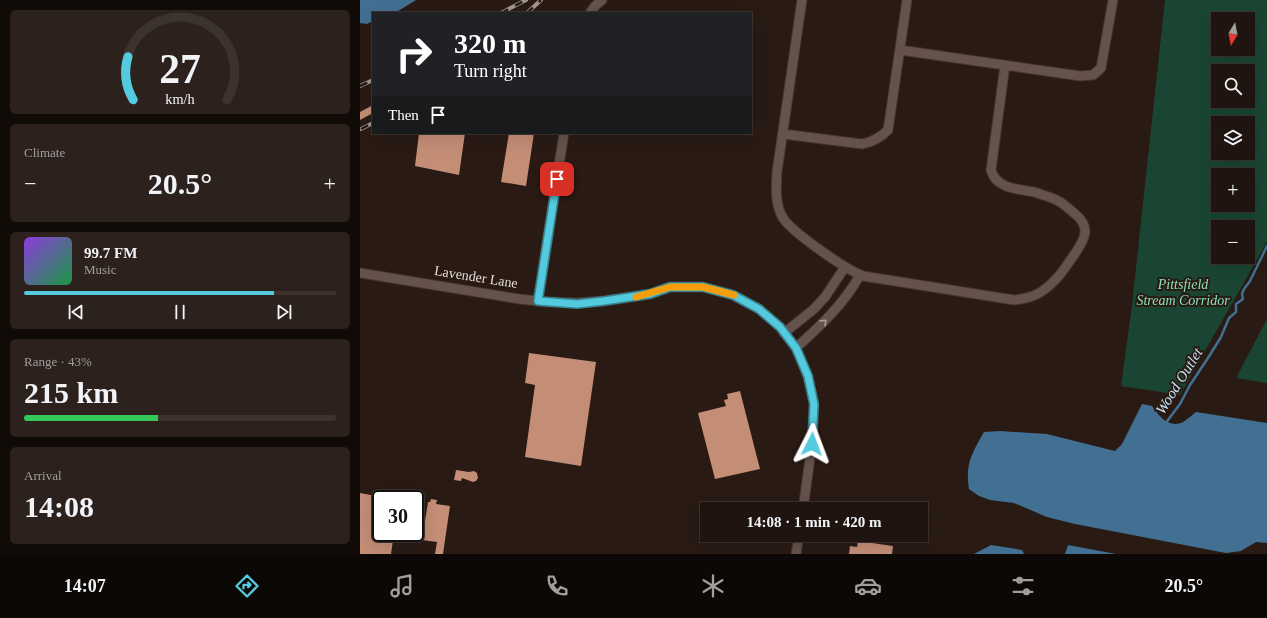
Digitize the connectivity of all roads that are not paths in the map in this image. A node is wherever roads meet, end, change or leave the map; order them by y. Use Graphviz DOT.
graph roads {
  1 [pos="602,0"];
  2 [pos="802,0"];
  3 [pos="907,0"];
  4 [pos="1114,0"];
  5 [pos="591,12"];
  6 [pos="900,50"];
  7 [pos="1005,65"];
  8 [pos="564,134"];
  9 [pos="783,134"];
  10 [pos="845,267"];
  11 [pos="360,273"];
  12 [pos="860,275"];
  13 [pos="538,301"];
  14 [pos="784,333"];
  15 [pos="796,348"];
  16 [pos="804,502"];
  17 [pos="798,542"];
  18 [pos="796,554"];
  1 -- 5 [label="street"];
  2 -- 9 [label="street"];
  3 -- 6 [label="street"];
  4 -- 7 [label="street"];
  6 -- 7 [label="street"];
  6 -- 9 [label="street"];
  7 -- 12 [label="street"];
  8 -- 13 [label="street"];
  9 -- 10 [label="street"];
  10 -- 12 [label="street"];
  10 -- 14 [label="street"];
  11 -- 13 [label="street, Lavender Lane"];
  15 -- 12 [label="street, one-way"];
  13 -- 14 [label="street, Lavender Lane"];
  14 -- 15 [label="street, Lavender Lane"];
  15 -- 16 [label="street, Lavender Lane"];
  17 -- 18 [label="street"];
}
